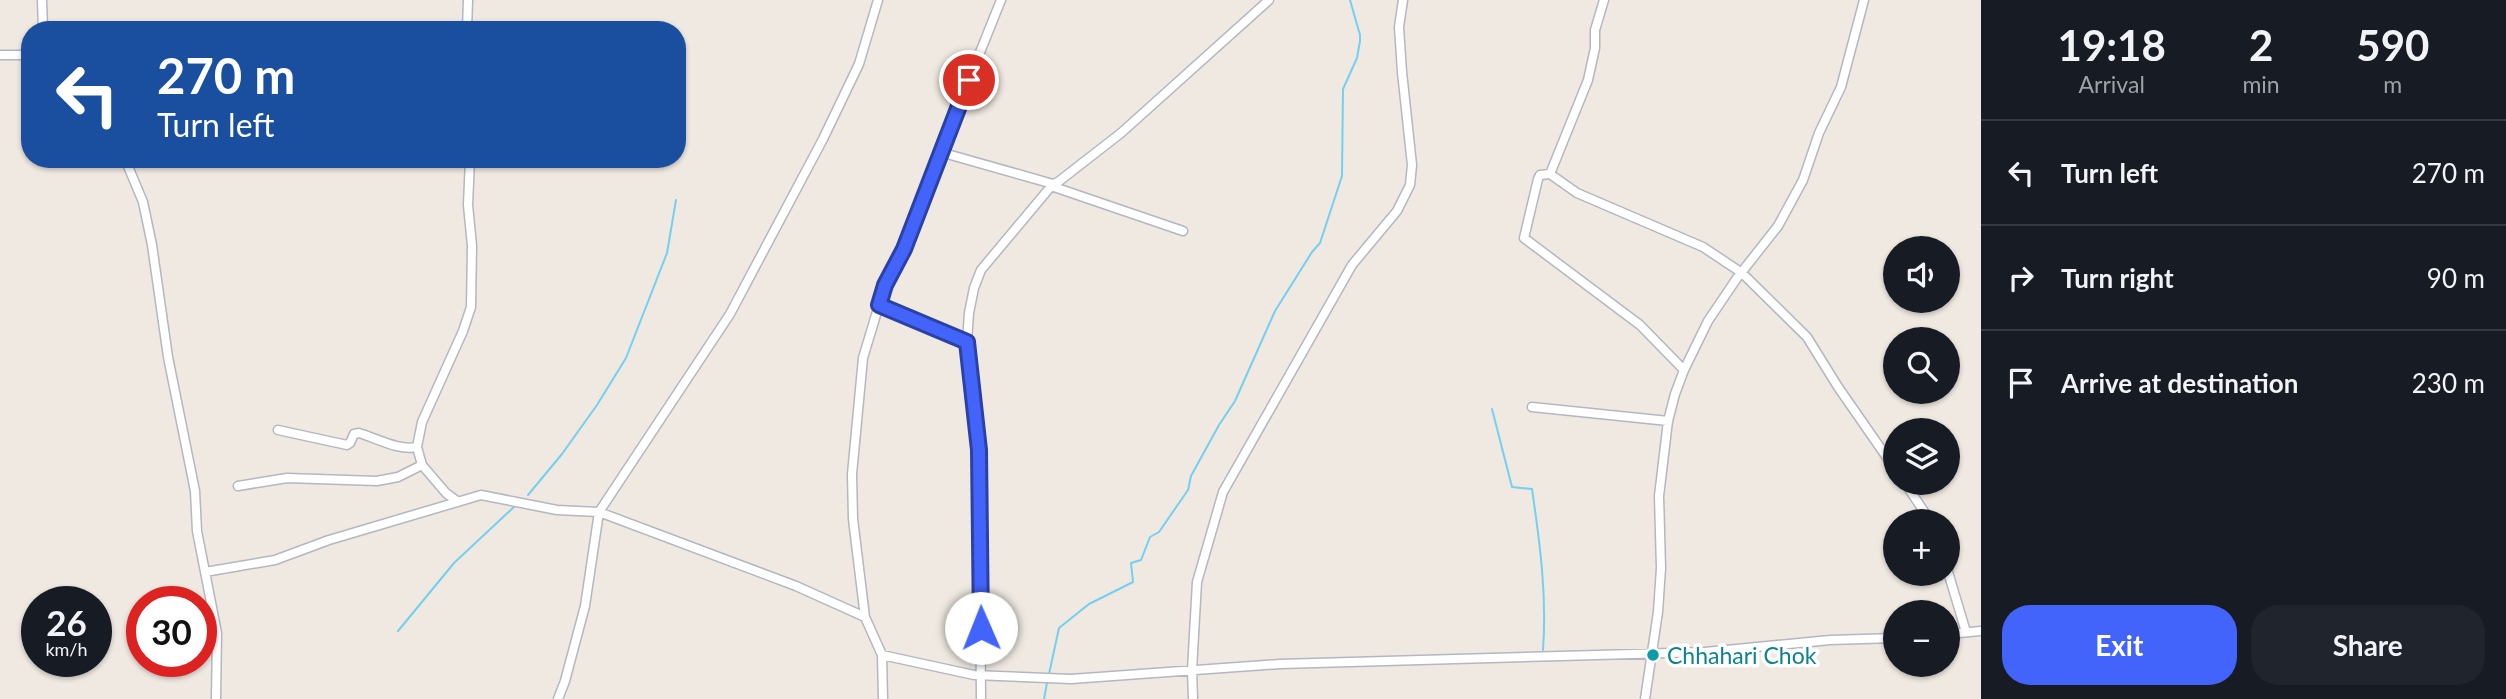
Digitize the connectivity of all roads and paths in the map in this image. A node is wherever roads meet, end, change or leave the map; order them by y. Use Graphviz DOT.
graph roads {
  1 [pos="42,0"];
  2 [pos="468,0"];
  3 [pos="878,0"];
  4 [pos="1001,0"];
  5 [pos="1269,0"];
  6 [pos="1402,0"];
  7 [pos="1604,0"];
  8 [pos="1864,0"];
  9 [pos="43,21"];
  10 [pos="467,21"];
  11 [pos="0,55"];
  12 [pos="21,55"];
  13 [pos="940,152"];
  14 [pos="129,168"];
  15 [pos="470,168"];
  16 [pos="1550,174"];
  17 [pos="1052,185"];
  18 [pos="1183,231"];
  19 [pos="1742,273"];
  20 [pos="879,305"];
  21 [pos="967,342"];
  22 [pos="1684,370"];
  23 [pos="1532,407"];
  24 [pos="1668,421"];
  25 [pos="278,430"];
  26 [pos="417,447"];
  27 [pos="1883,452"];
  28 [pos="422,465"];
  29 [pos="238,486"];
  30 [pos="458,502"];
  31 [pos="599,512"];
  32 [pos="205,572"];
  33 [pos="1952,586"];
  34 [pos="865,617"];
  35 [pos="1981,631"];
  36 [pos="1966,632"];
  37 [pos="1960,633"];
  38 [pos="1883,638"];
  39 [pos="882,655"];
  40 [pos="1652,655"];
  41 [pos="1192,670"];
  42 [pos="981,676"];
  43 [pos="216,699"];
  44 [pos="558,699"];
  45 [pos="883,699"];
  46 [pos="981,699"];
  47 [pos="1193,699"];
  48 [pos="1645,699"];
  1 -- 9 [label="street"];
  2 -- 10 [label="street"];
  3 -- 31 [label="street"];
  4 -- 13 [label="street"];
  5 -- 17 [label="street"];
  6 -- 41 [label="street"];
  7 -- 16 [label="street"];
  8 -- 19 [label="street"];
  11 -- 12 [label="street"];
  13 -- 17 [label="street"];
  13 -- 20 [label="street"];
  14 -- 32 [label="street"];
  15 -- 26 [label="street"];
  16 -- 19 [label="street"];
  16 -- 22 [label="street"];
  17 -- 18 [label="street"];
  17 -- 21 [label="street"];
  19 -- 22 [label="street"];
  19 -- 27 [label="street"];
  20 -- 21 [label="street"];
  20 -- 34 [label="street"];
  21 -- 42 [label="street"];
  22 -- 24 [label="street"];
  23 -- 24 [label="street"];
  24 -- 40 [label="street"];
  25 -- 26 [label="street"];
  26 -- 28 [label="street"];
  28 -- 29 [label="street"];
  28 -- 30 [label="street"];
  30 -- 31 [label="street"];
  30 -- 32 [label="street"];
  31 -- 34 [label="street"];
  31 -- 44 [label="street"];
  32 -- 43 [label="street"];
  33 -- 36 [label="street"];
  34 -- 39 [label="street"];
  35 -- 36 [label="street"];
  36 -- 37 [label="street"];
  38 -- 40 [label="street"];
  39 -- 42 [label="street"];
  39 -- 45 [label="street"];
  40 -- 41 [label="street"];
  40 -- 48 [label="street"];
  41 -- 42 [label="street"];
  41 -- 47 [label="street"];
  42 -- 46 [label="street"];
}
